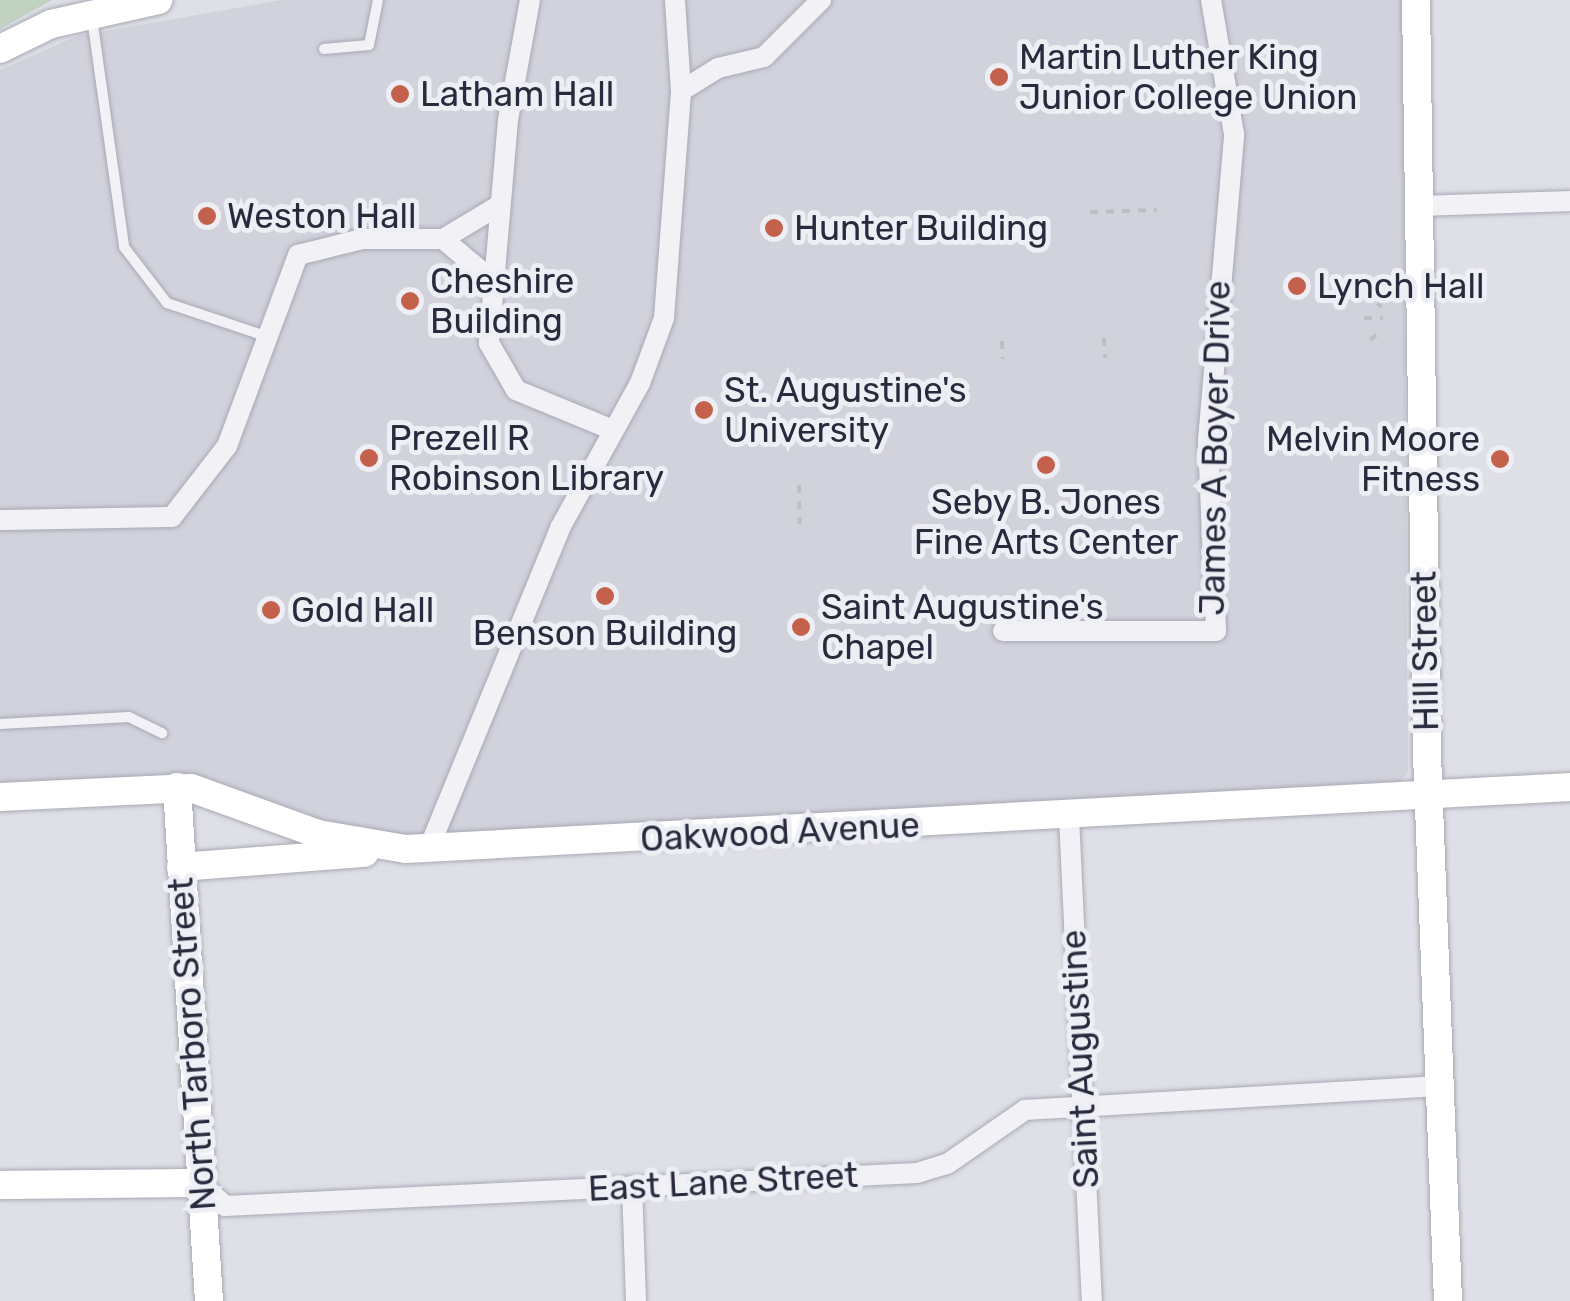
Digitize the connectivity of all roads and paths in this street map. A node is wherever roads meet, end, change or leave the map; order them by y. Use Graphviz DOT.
graph roads {
  1 [pos="158,0"];
  2 [pos="378,0"];
  3 [pos="530,0"];
  4 [pos="675,0"];
  5 [pos="821,0"];
  6 [pos="1212,0"];
  7 [pos="1416,0"];
  8 [pos="91,12"];
  9 [pos="324,48"];
  10 [pos="0,49"];
  11 [pos="681,52"];
  12 [pos="718,68"];
  13 [pos="680,91"];
  14 [pos="1570,202"];
  15 [pos="498,206"];
  16 [pos="1420,206"];
  17 [pos="1157,210"];
  18 [pos="1090,212"];
  19 [pos="443,239"];
  20 [pos="492,281"];
  21 [pos="1354,282"];
  22 [pos="1382,307"];
  23 [pos="1364,318"];
  24 [pos="1383,318"];
  25 [pos="1380,331"];
  26 [pos="265,336"];
  27 [pos="1104,338"];
  28 [pos="1370,340"];
  29 [pos="1002,341"];
  30 [pos="1105,358"];
  31 [pos="1003,359"];
  32 [pos="610,429"];
  33 [pos="799,485"];
  34 [pos="0,520"];
  35 [pos="800,524"];
  36 [pos="1003,632"];
  37 [pos="0,724"];
  38 [pos="162,732"];
  39 [pos="177,787"];
  40 [pos="1570,787"];
  41 [pos="0,797"];
  42 [pos="1429,798"];
  43 [pos="1069,817"];
  44 [pos="418,849"];
  45 [pos="181,868"];
  46 [pos="1438,1086"];
  47 [pos="1082,1106"];
  48 [pos="200,1183"];
  49 [pos="0,1185"];
  50 [pos="632,1186"];
  51 [pos="209,1301"];
  52 [pos="636,1301"];
  53 [pos="1092,1301"];
  54 [pos="1448,1301"];
  1 -- 8 [label="street"];
  2 -- 9 [label="lane"];
  3 -- 15 [label="street"];
  4 -- 11 [label="street"];
  5 -- 12 [label="street"];
  6 -- 36 [label="street, James A Boyer Drive"];
  7 -- 16 [label="street, Hill Street"];
  8 -- 10 [label="street"];
  8 -- 26 [label="lane"];
  11 -- 12 [label="street"];
  11 -- 13 [label="street"];
  12 -- 13 [label="street"];
  13 -- 32 [label="street"];
  14 -- 16 [label="street"];
  15 -- 19 [label="street"];
  15 -- 20 [label="street"];
  16 -- 42 [label="street, Hill Street"];
  17 -- 18 [label="path"];
  19 -- 20 [label="street"];
  19 -- 26 [label="street"];
  20 -- 32 [label="street"];
  21 -- 22 [label="path"];
  23 -- 24 [label="path"];
  25 -- 28 [label="path"];
  26 -- 34 [label="street"];
  27 -- 30 [label="path"];
  29 -- 31 [label="path"];
  32 -- 44 [label="street"];
  33 -- 35 [label="path"];
  37 -- 38 [label="lane"];
  39 -- 41 [label="street, Oakwood Avenue"];
  39 -- 44 [label="street, Oakwood Avenue"];
  39 -- 45 [label="street, North Tarboro Street"];
  40 -- 42 [label="street, Oakwood Avenue"];
  42 -- 43 [label="street, Oakwood Avenue"];
  42 -- 46 [label="street, Hill Street"];
  43 -- 44 [label="street, Oakwood Avenue"];
  43 -- 47 [label="street, Saint Augustine"];
  44 -- 45 [label="street"];
  45 -- 48 [label="street, North Tarboro Street"];
  46 -- 47 [label="street, East Lane Street"];
  46 -- 54 [label="street, Hill Street"];
  47 -- 50 [label="street, East Lane Street"];
  47 -- 53 [label="street, Saint Augustine"];
  48 -- 49 [label="street, East Lane Street"];
  48 -- 50 [label="street, East Lane Street"];
  48 -- 51 [label="street, North Tarboro Street"];
  50 -- 52 [label="street"];
}
